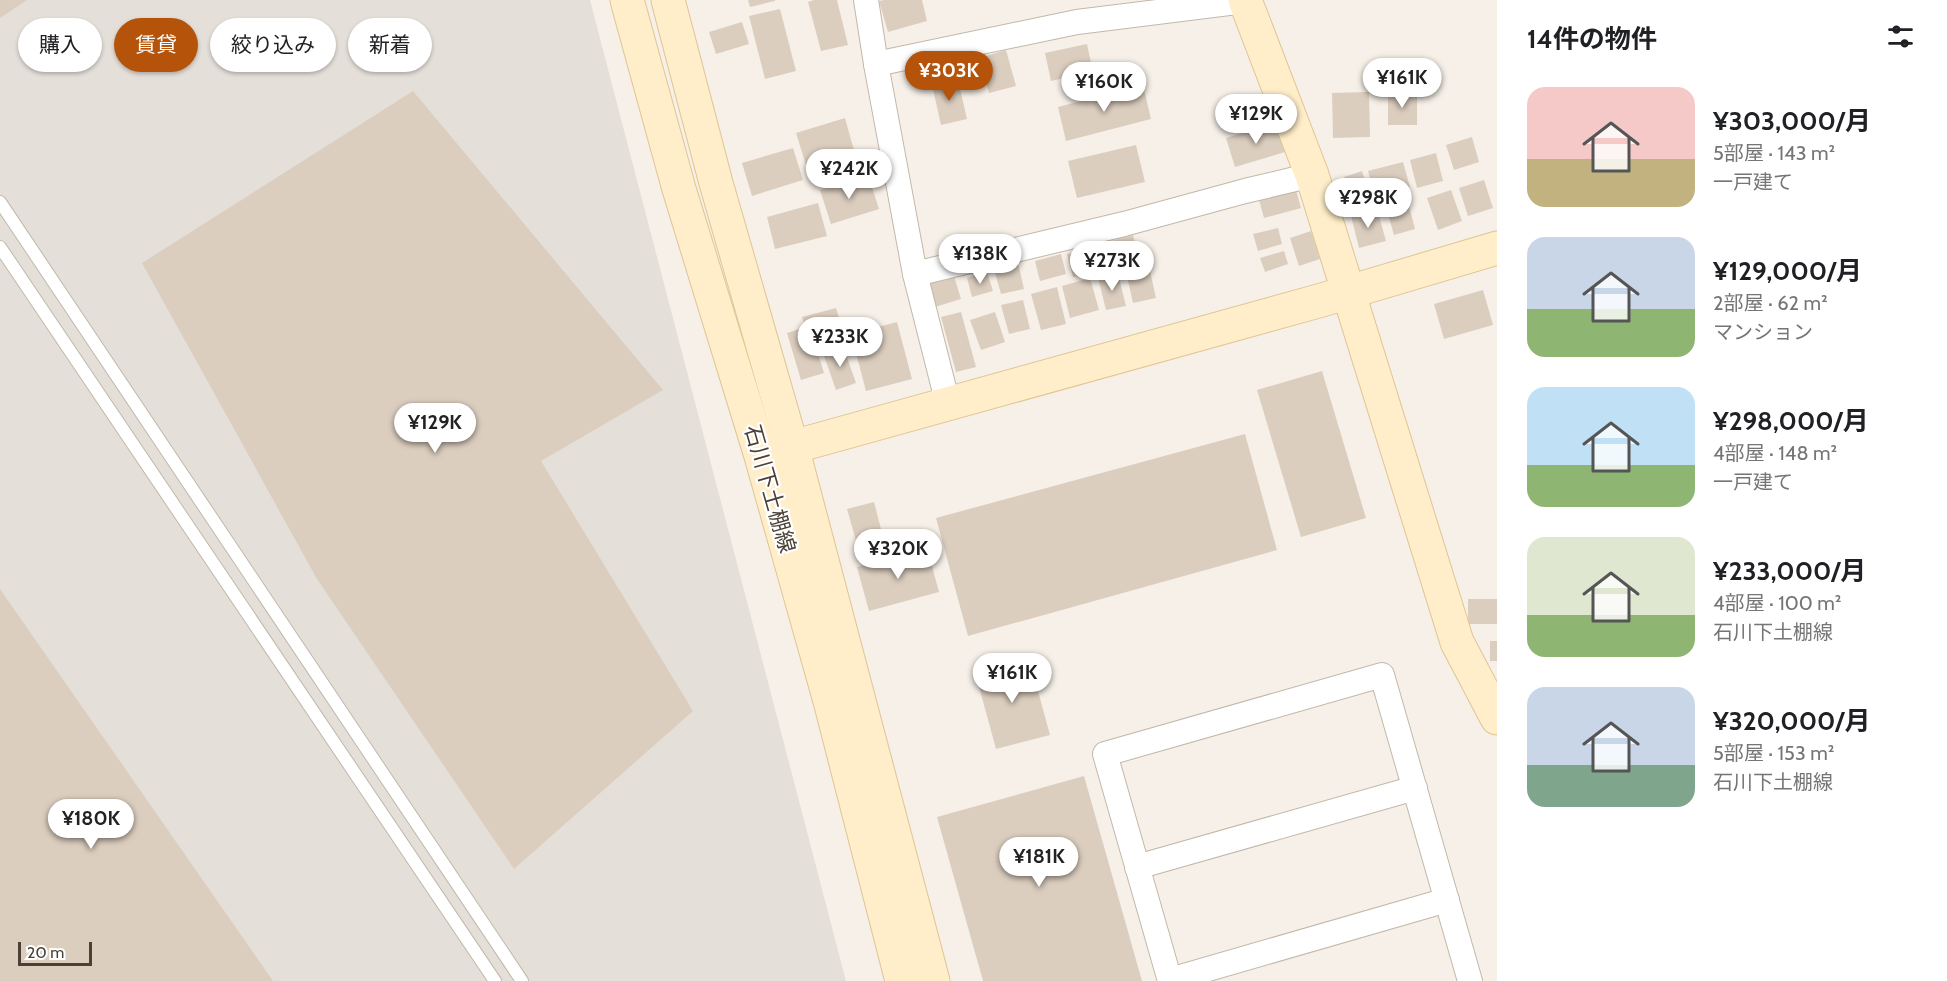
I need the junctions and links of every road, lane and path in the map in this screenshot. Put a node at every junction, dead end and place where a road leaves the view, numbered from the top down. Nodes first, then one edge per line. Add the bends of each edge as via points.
1 (627, 0) edge
2 (668, 0) edge
3 (866, 0) edge
4 (1245, 0) edge
5 (876, 64) junction
6 (1312, 175) junction
7 (0, 202) edge
8 (0, 247) edge
9 (1497, 248) edge
10 (915, 274) junction
11 (1350, 292) junction
12 (948, 404) junction
13 (792, 447) junction
14 (761, 456) junction
15 (1497, 718) edge
16 (1415, 788) junction
17 (1137, 867) junction
18 (1447, 900) junction
19 (495, 981) edge
20 (522, 981) edge
21 (902, 981) edge
22 (933, 981) edge
23 (1170, 981) edge
24 (1470, 981) edge

1 - 14 street, 石川下土棚線 via 679,189
2 - 13 street, 石川下土棚線
3 - 5 street
4 - 5 street via 1077,22
4 - 6 street
5 - 10 street
6 - 10 street
6 - 11 street
7 - 20 lane
8 - 19 lane
9 - 11 street
10 - 12 street
11 - 12 street
11 - 15 street via 1457,642
12 - 13 street
13 - 14 street
13 - 22 street, 石川下土棚線
14 - 21 street, 石川下土棚線 via 830,701
16 - 17 street
16 - 17 street via 1383,675 1105,754
16 - 18 street
17 - 23 street
18 - 23 street
18 - 24 street

